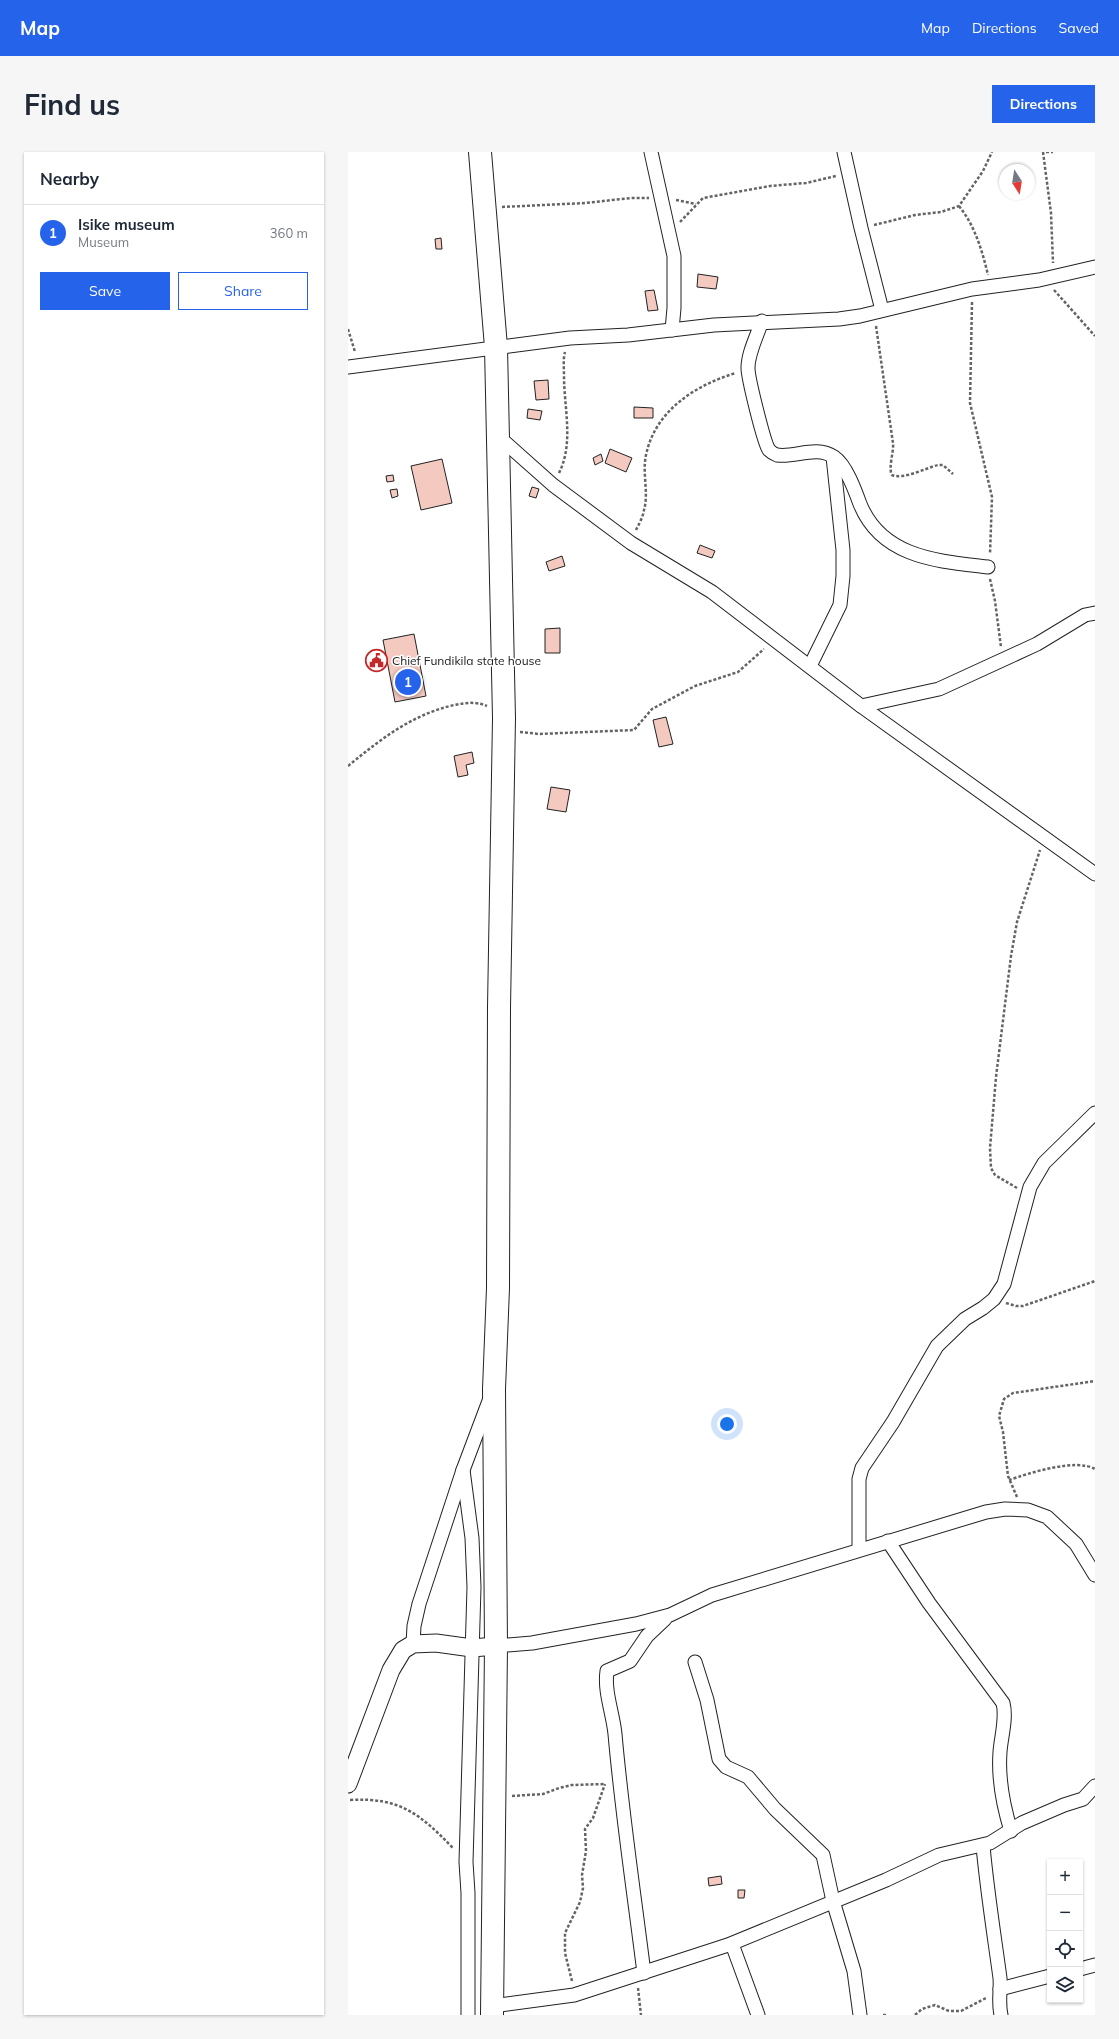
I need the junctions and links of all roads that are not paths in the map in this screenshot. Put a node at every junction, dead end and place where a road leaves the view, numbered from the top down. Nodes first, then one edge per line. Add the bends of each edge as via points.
1 (480, 152) edge
2 (651, 152) edge
3 (844, 152) edge
4 (1095, 268) edge
5 (878, 311) junction
6 (762, 322) junction
7 (672, 330) junction
8 (496, 347) junction
9 (353, 365) edge
10 (499, 437) junction
11 (834, 457) junction
12 (988, 567) road end
13 (1095, 613) edge
14 (810, 666) junction
15 (861, 706) junction
16 (1095, 874) edge
17 (1095, 1112) edge
18 (494, 1388) junction
19 (463, 1470) junction
20 (888, 1542) junction
21 (859, 1550) junction
22 (1095, 1575) edge
23 (670, 1615) junction
24 (413, 1644) junction
25 (496, 1646) junction
26 (472, 1648) junction
27 (695, 1662) dead end
28 (348, 1784) edge
29 (1095, 1786) edge
30 (1011, 1831) junction
31 (983, 1846) junction
32 (832, 1901) junction
33 (732, 1944) junction
34 (1095, 1965) edge
35 (1083, 1968) edge
36 (640, 1974) junction
37 (1047, 1977) edge
38 (1000, 1989) junction
39 (492, 2011) edge
40 (468, 2015) edge
41 (758, 2015) edge
42 (860, 2015) edge
43 (1001, 2015) edge

1 - 8 highway
2 - 7 street via 660,199 671,236 675,283
3 - 5 street
4 - 5 street via 1039,280 972,289
5 - 6 street via 839,318
6 - 7 street
6 - 11 street via 750,355 748,370 763,436 771,452 776,455 819,452
7 - 8 street
8 - 9 street
8 - 10 highway
10 - 14 street via 553,485 631,543 712,592
10 - 18 highway via 504,726 498,1288
11 - 12 street via 850,479 862,509 874,529 885,539 921,556
11 - 14 street via 843,550 840,605
13 - 15 street via 1085,615 1055,635 939,689
14 - 15 street
15 - 16 street
17 - 21 street via 1044,1163 1030,1187 1004,1284 994,1299 965,1319 937,1346 894,1422 862,1468 859,1479
18 - 19 street
18 - 25 highway
19 - 24 street via 419,1604
19 - 26 street via 472,1538
20 - 21 street
20 - 22 street via 986,1512 1005,1509 1028,1510 1047,1517 1068,1535
20 - 30 street via 929,1603 1003,1703 999,1767 1004,1806
21 - 23 street via 712,1596
23 - 25 street via 570,1636
23 - 36 street via 652,1629 630,1661 607,1671 605,1682 614,1728
24 - 26 street via 436,1643
24 - 28 street via 403,1650 391,1670
25 - 26 street
25 - 39 highway
26 - 40 street via 466,1862
27 - 32 street via 708,1700 719,1759 726,1767 748,1777 775,1809 823,1855
29 - 30 street via 1083,1799 1064,1804 1022,1823
30 - 31 street
31 - 32 street via 939,1855
31 - 38 street
32 - 33 street
32 - 42 street via 854,1971
33 - 36 street
33 - 41 street
34 - 35 street
36 - 39 street via 569,1995
37 - 38 street
38 - 43 street

